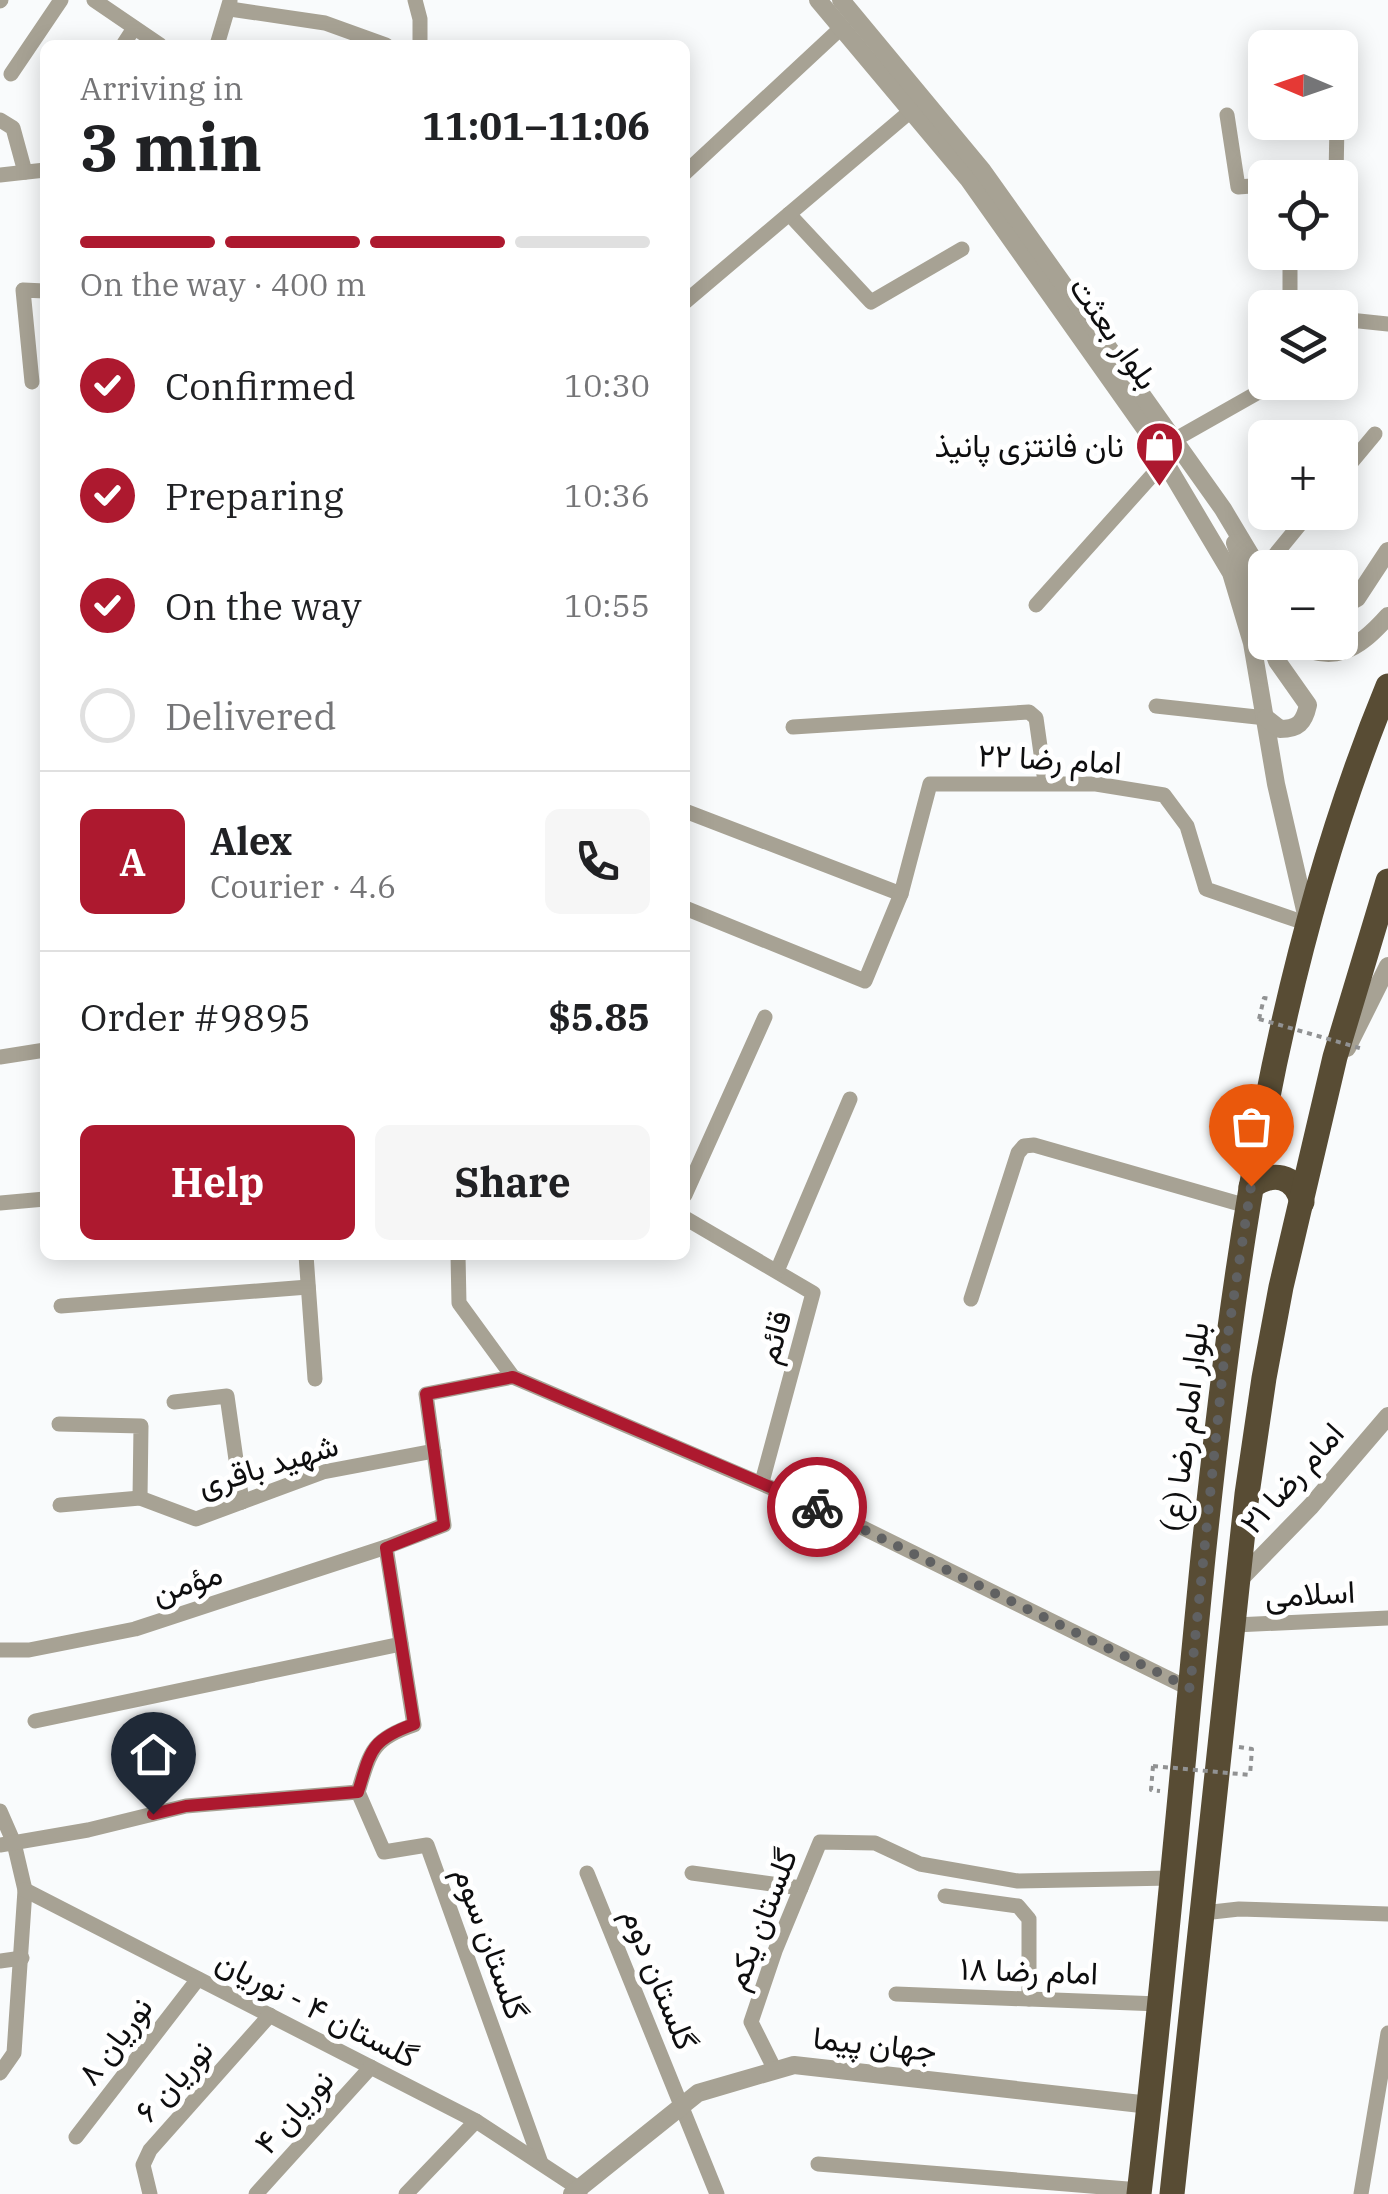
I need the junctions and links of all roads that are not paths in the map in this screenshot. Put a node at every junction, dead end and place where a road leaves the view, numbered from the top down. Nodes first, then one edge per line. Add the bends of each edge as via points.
1 (61, 0) edge
2 (94, 0) edge
3 (414, 0) edge
4 (818, 0) edge
5 (849, 2) edge
6 (230, 4) edge
7 (134, 28) junction
8 (842, 28) junction
9 (126, 40) edge
10 (152, 40) edge
11 (219, 40) edge
12 (372, 40) edge
13 (420, 40) edge
14 (11, 74) dead end
15 (918, 105) junction
16 (1228, 116) dead end
17 (0, 120) edge
18 (690, 168) edge
19 (40, 170) edge
20 (25, 172) junction
21 (0, 174) edge
22 (1248, 186) edge
23 (789, 214) junction
24 (962, 249) dead end
25 (40, 291) edge
26 (690, 298) edge
27 (1358, 321) edge
28 (1388, 324) edge
29 (32, 382) dead end
30 (1248, 398) edge
31 (1375, 434) dead end
32 (1174, 440) junction
33 (1358, 454) edge
34 (1165, 461) junction
35 (1223, 509) junction
36 (1248, 551) edge
37 (1388, 551) edge
38 (1248, 580) edge
39 (1358, 596) edge
40 (1036, 605) dead end
41 (1388, 616) edge
42 (1358, 644) edge
43 (1276, 660) edge
44 (1388, 686) edge
45 (1156, 706) dead end
46 (1266, 718) junction
47 (792, 727) dead end
48 (1044, 782) junction
49 (690, 813) edge
50 (1388, 881) edge
51 (901, 894) junction
52 (690, 910) edge
53 (1308, 924) junction
54 (1388, 966) edge
55 (765, 1017) dead end
56 (40, 1051) edge
57 (0, 1057) edge
58 (1331, 1079) junction
59 (850, 1098) dead end
60 (690, 1184) edge
61 (1249, 1196) junction
62 (40, 1199) edge
63 (1302, 1202) junction
64 (0, 1203) edge
65 (690, 1221) edge
66 (306, 1260) edge
67 (458, 1260) edge
68 (776, 1271) junction
69 (308, 1287) junction
70 (970, 1299) dead end
71 (61, 1306) dead end
72 (513, 1377) junction
73 (315, 1379) dead end
74 (174, 1402) dead end
75 (1388, 1416) edge
76 (59, 1424) dead end
77 (434, 1451) junction
78 (762, 1482) junction
79 (140, 1498) junction
80 (242, 1502) junction
81 (60, 1505) dead end
82 (386, 1548) junction
83 (1240, 1579) junction
84 (1388, 1618) edge
85 (1235, 1626) junction
86 (401, 1644) junction
87 (0, 1650) edge
88 (1190, 1688) junction
89 (35, 1721) dead end
90 (358, 1792) junction
91 (0, 1810) edge
92 (7, 1844) edge
93 (587, 1873) dead end
94 (692, 1873) dead end
95 (1172, 1878) junction
96 (801, 1888) junction
97 (24, 1890) junction
98 (944, 1896) dead end
99 (1203, 1913) junction
100 (1388, 1914) edge
101 (22, 1958) junction
102 (0, 1961) edge
103 (198, 1978) junction
104 (896, 1994) dead end
105 (1029, 1999) junction
106 (1160, 2004) junction
107 (270, 2015) junction
108 (1388, 2033) edge
109 (372, 2068) junction
110 (775, 2070) junction
111 (1, 2073) edge
112 (1150, 2105) junction
113 (683, 2106) junction
114 (476, 2121) junction
115 (76, 2137) dead end
116 (541, 2162) junction
117 (818, 2164) dead end
118 (577, 2192) edge
119 (1139, 2192) edge
120 (150, 2194) edge
121 (256, 2194) edge
122 (406, 2194) edge
123 (717, 2194) edge
124 (1172, 2194) edge
125 (1361, 2194) edge

1 - 14 street
2 - 7 street
3 - 13 street
4 - 8 street, بلوار بعثت
5 - 15 street, بلوار بعثت
6 - 11 street
6 - 12 street
7 - 9 street
7 - 10 street
8 - 15 street, بلوار بعثت
8 - 18 street
15 - 23 street
15 - 32 street, بلوار بعثت via 982,170
15 - 34 street, بلوار بعثت
16 - 22 street via 1238,187
17 - 20 street via 12,128
19 - 20 street
20 - 21 street
23 - 24 street via 871,302
23 - 26 street
25 - 29 street via 22,290
27 - 28 street
30 - 32 street
31 - 33 street
32 - 35 street, بلوار بعثت
34 - 40 street
34 - 46 street, بلوار بعثت via 1230,572
35 - 36 street, بلوار بعثت
35 - 38 street
37 - 39 street
41 - 42 street
43 - 46 street via 1308,705 1294,729 1280,729
44 - 53 highway, بلوار امام رضا (ع)
45 - 46 street
46 - 53 street, بلوار بعثت
47 - 48 street via 1028,712 1036,718
48 - 51 street, امام رضا ۲۲ via 930,784
48 - 53 street, امام رضا ۲۲ via 1164,796 1186,826 1206,889
49 - 51 street
50 - 58 highway
51 - 52 street, امام رضا ۲۲ via 865,982
53 - 61 highway, بلوار امام رضا (ع)
54 - 58 street
55 - 60 street
56 - 57 street
58 - 63 highway
59 - 68 street
61 - 63 highway via 1262,1179 1282,1177 1292,1180
61 - 70 street via 1024,1146
61 - 88 highway, بلوار امام رضا (ع) via 1224,1360
62 - 64 street
63 - 83 highway via 1264,1378
65 - 68 street, قائم
66 - 69 street
67 - 72 street via 459,1303
68 - 78 street, قائم via 808,1289 813,1300
69 - 71 street
69 - 73 street
72 - 77 street via 426,1394
72 - 78 street
74 - 80 street via 228,1396
75 - 83 street, امام رضا ۲۱
76 - 79 street via 141,1426
77 - 80 street, شهید باقری via 323,1472
77 - 82 street, مؤمن via 444,1525
78 - 88 street
79 - 80 street, شهید باقری via 196,1519
79 - 81 street, شهید باقری
82 - 86 street
82 - 87 street, مؤمن via 136,1629
83 - 85 highway
84 - 85 street, اسلامی
85 - 99 highway
86 - 89 street
86 - 90 street via 414,1724 371,1748
88 - 95 highway, بلوار امام رضا (ع)
90 - 92 street via 186,1806
90 - 116 street, گلستان سوم via 384,1852 427,1845
91 - 92 street
92 - 97 street
93 - 113 street, گلستان دوم
94 - 96 street
95 - 96 street, گلستان یکم via 1018,1881 920,1864 875,1843 820,1842
95 - 106 highway, بلوار امام رضا (ع)
96 - 110 street, گلستان یکم via 751,2022
97 - 101 street
97 - 103 street, گلستان ۴ - نوریان
98 - 105 street via 1018,1906 1029,1920
99 - 100 street
99 - 124 highway
101 - 102 street
101 - 111 street via 14,2052
103 - 107 street, گلستان ۴ - نوریان
103 - 115 street, نوریان ۸
104 - 105 street, امام رضا ۱۸
105 - 106 street, امام رضا ۱۸
106 - 112 highway, بلوار امام رضا (ع)
107 - 109 street, گلستان ۴ - نوریان
107 - 120 street, نوریان ۶ via 150,2150 143,2166
108 - 125 street
109 - 114 street, گلستان ۴ - نوریان
109 - 121 street, نوریان ۴
110 - 112 street, جهان پیما via 794,2065
110 - 113 street, جهان پیما via 698,2093
112 - 119 highway, بلوار امام رضا (ع)
113 - 118 street, جهان پیما
113 - 123 street, گلستان دوم
114 - 116 street, گلستان ۴ - نوریان
114 - 122 street
116 - 118 street, گلستان ۴ - نوریان
117 - 119 street

